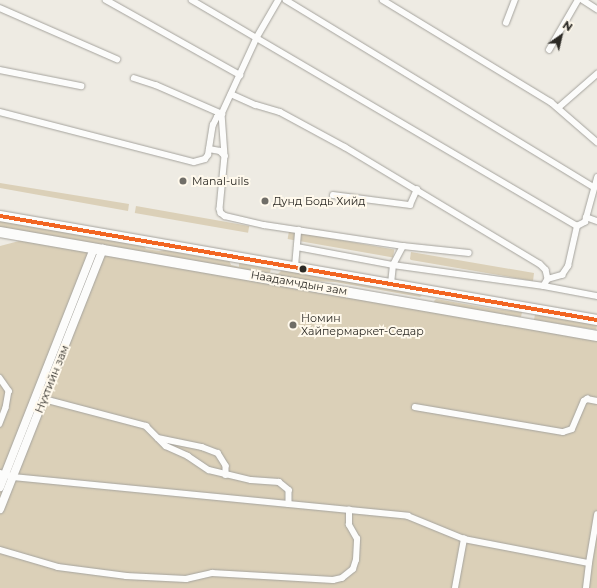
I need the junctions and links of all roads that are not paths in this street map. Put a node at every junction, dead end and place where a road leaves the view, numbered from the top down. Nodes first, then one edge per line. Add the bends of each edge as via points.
1 (106, 0) edge
2 (192, 0) edge
3 (279, 0) edge
4 (286, 0) edge
5 (383, 0) edge
6 (515, 0) edge
7 (578, 0) edge
8 (583, 0) edge
9 (0, 8) edge
10 (597, 9) edge
11 (506, 23) dead end
12 (257, 38) junction
13 (549, 50) dead end
14 (117, 59) dead end
15 (0, 70) edge
16 (597, 74) edge
17 (240, 75) junction
18 (134, 78) dead end
19 (81, 86) dead end
20 (231, 94) junction
21 (558, 108) junction
22 (0, 112) edge
23 (222, 114) junction
24 (597, 142) edge
25 (209, 149) junction
26 (225, 156) junction
27 (597, 178) edge
28 (594, 187) junction
29 (417, 189) junction
30 (333, 195) dead end
31 (0, 216) edge
32 (586, 217) junction
33 (597, 222) edge
34 (577, 226) junction
35 (298, 230) junction
36 (0, 232) edge
37 (154, 243) junction
38 (402, 246) junction
39 (297, 247) junction
40 (99, 248) junction
41 (469, 253) dead end
42 (232, 256) junction
43 (152, 257) junction
44 (279, 264) junction
45 (393, 265) junction
46 (295, 267) junction
47 (231, 272) junction
48 (548, 279) junction
49 (277, 280) junction
50 (390, 284) junction
51 (544, 286) junction
52 (431, 292) junction
53 (597, 296) edge
54 (429, 306) junction
55 (597, 320) edge
56 (597, 336) edge
57 (0, 378) edge
58 (44, 398) junction
59 (597, 401) edge
60 (415, 406) dead end
61 (0, 424) edge
62 (157, 438) junction
63 (6, 475) edge
64 (226, 475) junction
65 (0, 487) edge
66 (289, 504) junction
67 (0, 508) edge
68 (349, 510) junction
69 (597, 515) edge
70 (464, 540) junction
71 (0, 550) edge
72 (589, 563) junction
73 (456, 588) edge
74 (586, 588) edge

1 - 17 street
2 - 12 street
3 - 12 street
4 - 28 street
5 - 21 street
6 - 11 street
7 - 13 street
8 - 10 street
9 - 14 street
12 - 17 street
12 - 34 street
15 - 19 street
16 - 21 street
17 - 20 street
18 - 23 street
20 - 23 street
20 - 29 street via 280,112
21 - 24 street
22 - 25 street via 194,162 205,159
23 - 25 street via 213,125
23 - 26 street
25 - 26 street via 220,151
26 - 35 street via 221,213 248,222
27 - 28 street
28 - 32 street
29 - 30 street via 410,205
29 - 48 street via 540,264 546,270
31 - 37 highway, Наадамчдын зам
32 - 33 street
32 - 34 street via 581,225
34 - 48 street via 568,266 562,275
35 - 38 street
35 - 39 street
36 - 40 highway, Наадамчдын зам
37 - 42 highway, Наадамчдын зам
37 - 43 highway
38 - 41 street
38 - 45 street
39 - 45 street
39 - 46 street
40 - 43 highway, Наадамчдын зам
40 - 58 main road, Нүхтийн зам
40 - 63 main road, Нүхтийн зам
42 - 44 highway, Наадамчдын зам
42 - 47 highway via 235,265
43 - 47 highway, Наадамчдын зам
44 - 46 highway, Наадамчдын зам
44 - 49 highway via 274,270
45 - 50 street
45 - 51 street
46 - 50 highway, Наадамчдын зам
47 - 49 highway, Наадамчдын зам
48 - 51 street
49 - 54 highway, Наадамчдын зам
50 - 52 highway, Наадамчдын зам
51 - 53 street
52 - 54 highway
52 - 55 highway, Наадамчдын зам
54 - 56 highway, Наадамчдын зам
57 - 61 street via 9,392
58 - 62 street via 136,422 146,426
58 - 63 main road, Нүхтийн зам
59 - 60 street via 584,401 572,429 563,432
62 - 64 street via 166,446 209,470
62 - 64 street via 202,447 218,453 226,466
63 - 65 main road, Нүхтийн зам
63 - 66 street
63 - 67 main road, Нүхтийн зам
64 - 66 street via 279,482 290,494
66 - 68 street
68 - 70 street via 408,516
68 - 71 street via 349,525 357,539 356,560 353,569 342,578 333,580 212,573 186,579 120,575 58,567
69 - 72 street
70 - 72 street
70 - 73 street
72 - 74 street

